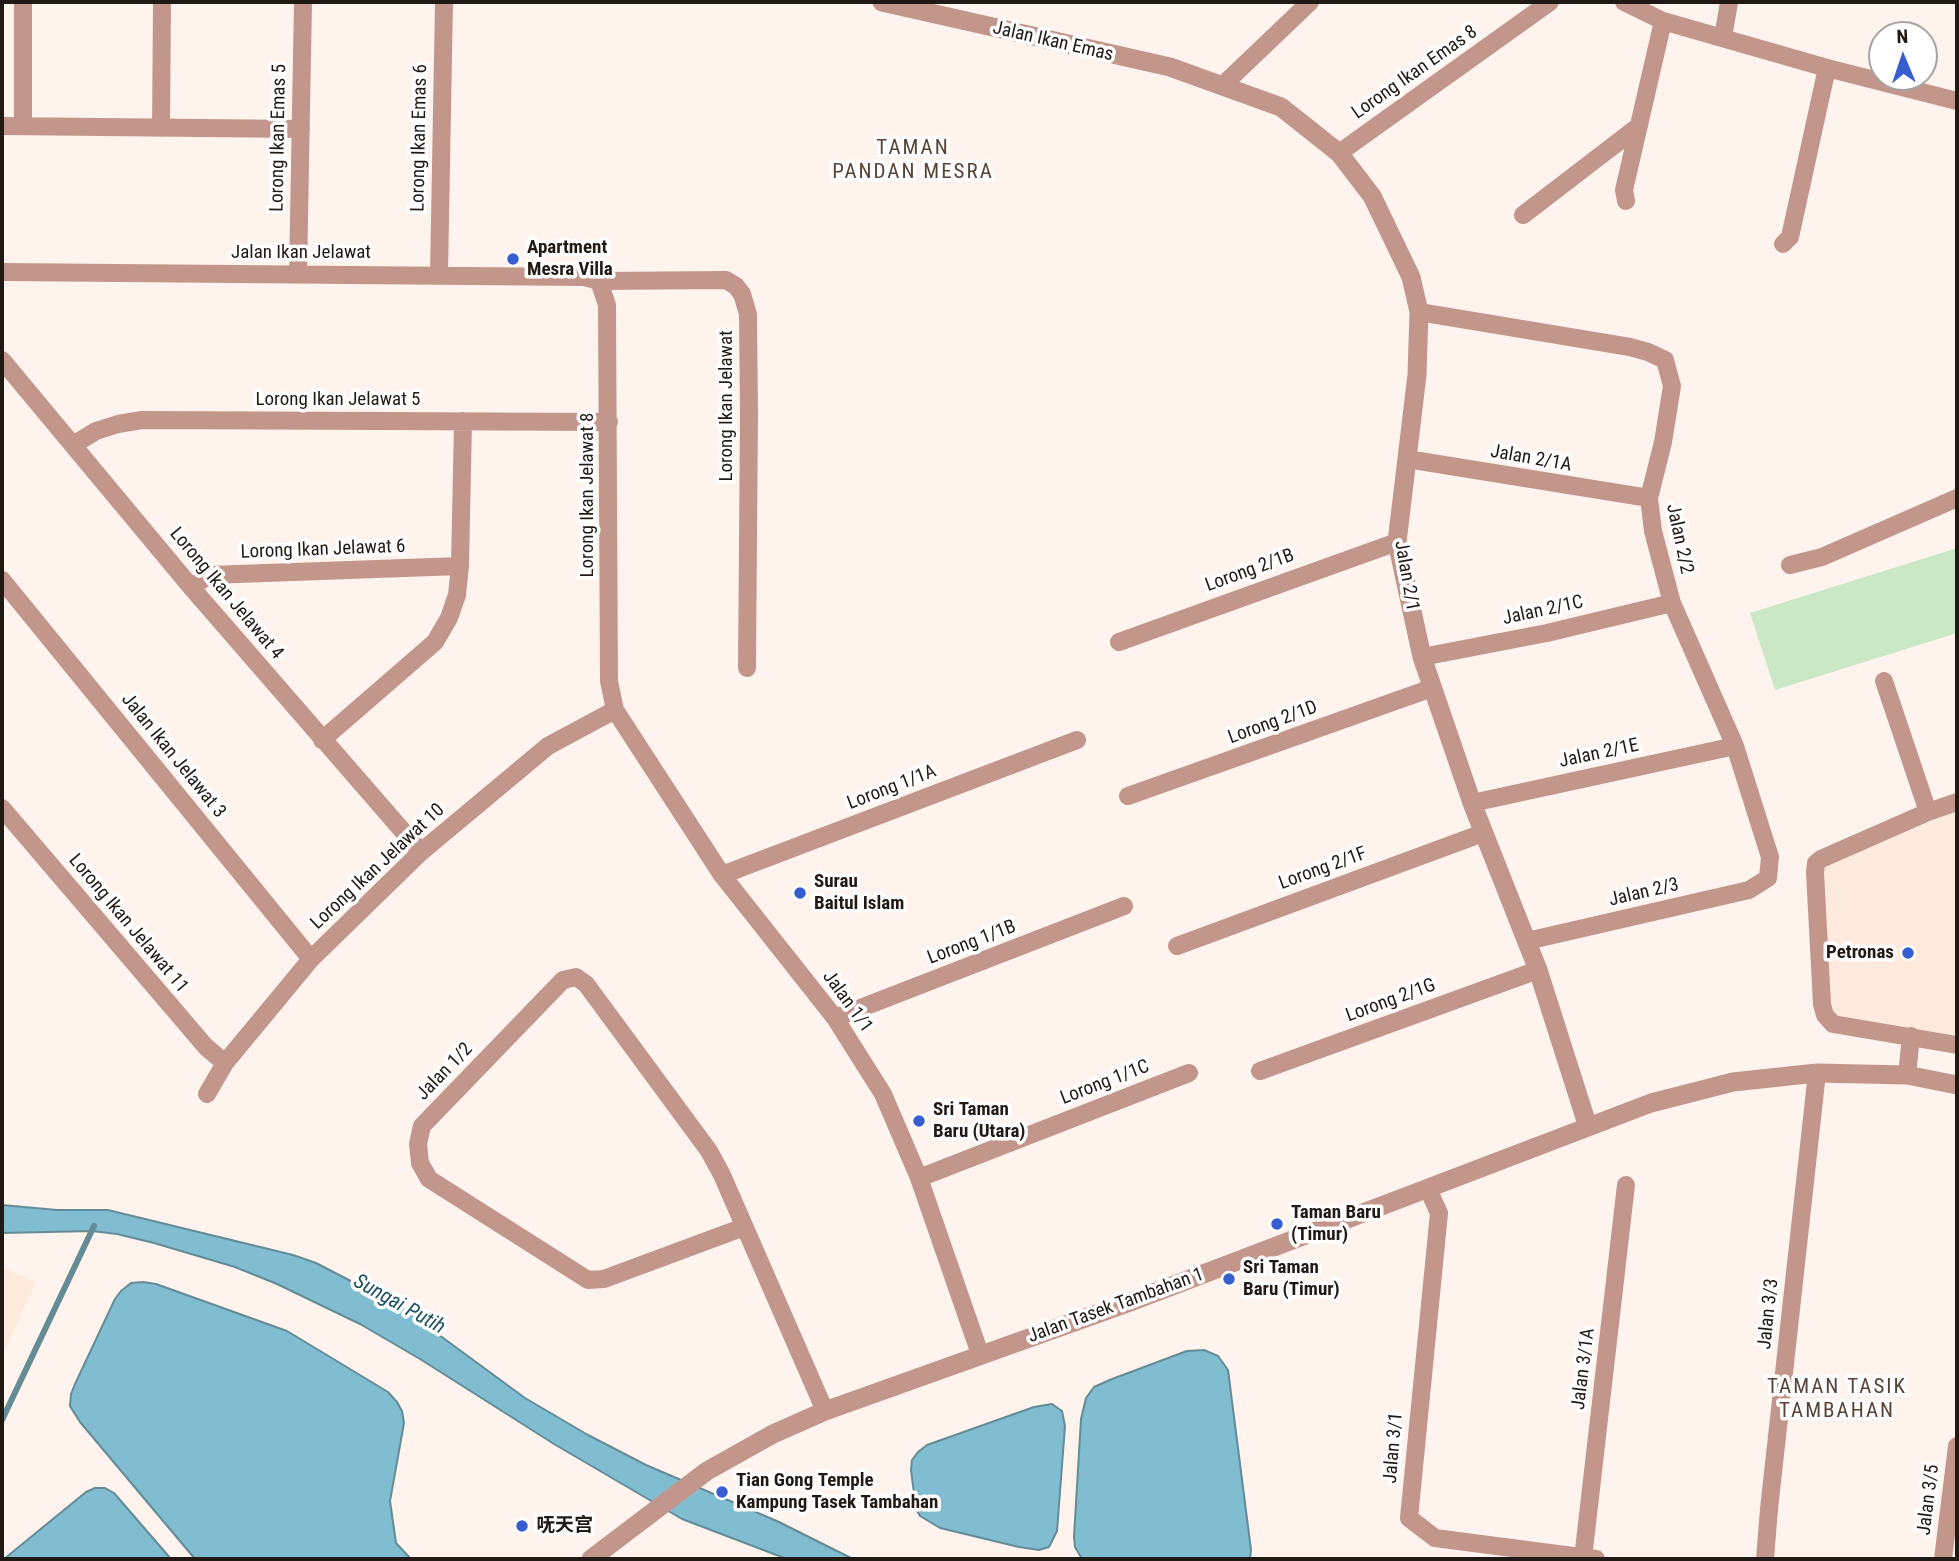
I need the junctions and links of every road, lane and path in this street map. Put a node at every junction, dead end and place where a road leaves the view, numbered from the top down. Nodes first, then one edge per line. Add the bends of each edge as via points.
1 (23, 2) edge
2 (162, 2) edge
3 (303, 2) edge
4 (444, 2) edge
5 (882, 2) edge
6 (1310, 2) edge
7 (1550, 2) edge
8 (1624, 2) edge
9 (1729, 2) edge
10 (1663, 21) junction
11 (1723, 38) junction
12 (1827, 68) junction
13 (1222, 86) junction
14 (1957, 101) edge
15 (2, 126) edge
16 (23, 126) junction
17 (1639, 126) junction
18 (161, 128) junction
19 (300, 129) junction
20 (1339, 153) junction
21 (1626, 201) dead end
22 (1523, 215) dead end
23 (1783, 244) dead end
24 (2, 272) edge
25 (298, 274) junction
26 (439, 275) junction
27 (599, 281) junction
28 (1419, 312) junction
29 (2, 360) edge
30 (463, 421) junction
31 (608, 422) junction
32 (73, 445) junction
33 (1407, 459) junction
34 (1649, 498) junction
35 (1957, 498) edge
36 (1396, 542) junction
37 (1790, 565) dead end
38 (460, 566) junction
39 (2, 580) edge
40 (191, 587) junction
41 (1672, 604) junction
42 (1119, 642) dead end
43 (1422, 657) junction
44 (747, 668) dead end
45 (1884, 681) dead end
46 (1432, 688) junction
47 (615, 710) junction
48 (323, 740) junction
49 (1077, 740) dead end
50 (1735, 746) junction
51 (1128, 796) dead end
52 (1957, 802) edge
53 (1472, 803) junction
54 (2, 808) edge
55 (1928, 812) junction
56 (1483, 833) junction
57 (421, 852) junction
58 (722, 875) junction
59 (1768, 878) joint
60 (1124, 906) dead end
61 (1527, 941) junction
62 (1177, 946) dead end
63 (311, 959) junction
64 (1538, 970) junction
65 (835, 1018) junction
66 (1911, 1036) junction
67 (1957, 1045) edge
68 (225, 1063) junction
69 (1260, 1071) dead end
70 (1189, 1073) dead end
71 (1817, 1073) junction
72 (1907, 1075) junction
73 (1957, 1085) edge
74 (207, 1094) dead end
75 (1588, 1127) junction
76 (919, 1178) junction
77 (1626, 1185) dead end
78 (1428, 1189) junction
79 (744, 1227) junction
80 (980, 1354) junction
81 (825, 1411) junction
82 (1957, 1446) edge
83 (591, 1559) edge
84 (1590, 1559) edge
85 (1765, 1559) edge
86 (1943, 1559) edge

1 - 16 street
2 - 18 street
3 - 19 street, Lorong Ikan Emas 5
4 - 26 street, Lorong Ikan Emas 6
5 - 13 street, Jalan Ikan Emas via 1170,67
6 - 13 street
7 - 20 street, Lorong Ikan Emas 8
8 - 10 street
9 - 11 street
10 - 11 street
10 - 17 street
11 - 12 street
12 - 14 street
12 - 23 street via 1790,237
13 - 20 street, Jalan 2/1 via 1281,107
15 - 16 street
16 - 18 street
17 - 21 street via 1624,190
17 - 22 street
18 - 19 street
19 - 25 street, Lorong Ikan Emas 5
20 - 28 street, Jalan 2/1 via 1372,196 1398,245
24 - 25 street, Jalan Ikan Jelawat
25 - 26 street, Jalan Ikan Jelawat
26 - 27 street, Jalan Ikan Jelawat
27 - 31 street, Lorong Ikan Jelawat 8 via 607,305
27 - 44 street, Lorong Ikan Jelawat via 726,280 736,286 746,303
28 - 33 street, Jalan 2/1
28 - 34 street, Jalan 2/2 via 1630,347 1665,360 1672,386
29 - 32 street, Lorong Ikan Jelawat 4
30 - 31 street, Lorong Ikan Jelawat 5
30 - 32 street, Lorong Ikan Jelawat 5 via 142,420 96,431
30 - 38 street
31 - 47 street, Lorong Ikan Jelawat 8 via 609,681
32 - 40 street, Lorong Ikan Jelawat 4
33 - 34 street, Jalan 2/1A
33 - 36 street, Jalan 2/1
34 - 41 street, Jalan 2/2
35 - 37 street via 1822,557
36 - 42 street, Lorong 2/1B
36 - 43 street, Jalan 2/1
38 - 40 street, Lorong Ikan Jelawat 6 via 210,575
38 - 48 street via 453,607 435,642
39 - 63 street, Jalan Ikan Jelawat 3
40 - 48 street, Lorong Ikan Jelawat 4
41 - 43 street, Jalan 2/1C
41 - 50 street, Jalan 2/2
43 - 46 street, Jalan 2/1
45 - 55 street
46 - 51 street, Lorong 2/1D
46 - 53 street, Jalan 2/1
47 - 57 street, Lorong Ikan Jelawat 10 via 548,746
47 - 58 street, Jalan 1/1
48 - 57 street, Lorong Ikan Jelawat 4
49 - 58 street, Lorong 1/1A
50 - 53 street, Jalan 2/1E
50 - 59 street, Jalan 2/2 via 1770,857
52 - 55 street
53 - 56 street, Jalan 2/1
54 - 68 street, Lorong Ikan Jelawat 11 via 206,1048
55 - 66 street via 1816,863 1825,1015 1833,1024
56 - 61 street, Jalan 2/1
56 - 62 street, Lorong 2/1F
57 - 63 street, Lorong Ikan Jelawat 10
58 - 65 street, Jalan 1/1
59 - 61 street, Jalan 2/3 via 1749,890
60 - 65 street, Lorong 1/1B
61 - 64 street, Jalan 2/1
63 - 68 street, Lorong Ikan Jelawat 10
64 - 69 street, Lorong 2/1G
64 - 75 street, Jalan 2/1
65 - 76 street, Jalan 1/1 via 883,1094
66 - 67 street
66 - 72 street
68 - 74 street, Lorong Ikan Jelawat 10
70 - 76 street, Lorong 1/1C
71 - 72 street, Jalan Tasek Tambahan 1
71 - 75 street, Jalan Tasek Tambahan 1 via 1733,1082 1651,1103
71 - 85 street, Jalan 3/3
72 - 73 street, Jalan Tasek Tambahan 1
75 - 78 street, Jalan Tasek Tambahan 1
76 - 80 street, Jalan 1/1
77 - 84 street, Jalan 3/1A
78 - 80 street, Jalan Tasek Tambahan 1
78 - 84 street, Jalan 3/1 via 1439,1213 1409,1518 1435,1538
79 - 79 street, Jalan 1/2 via 709,1151 576,976 563,980 422,1126 420,1163 429,1179 588,1280 604,1279
79 - 81 street, Jalan 1/2
80 - 81 street, Jalan Tasek Tambahan 1
81 - 83 street, Jalan Tasek Tambahan 1 via 707,1471
82 - 86 street, Jalan 3/5

